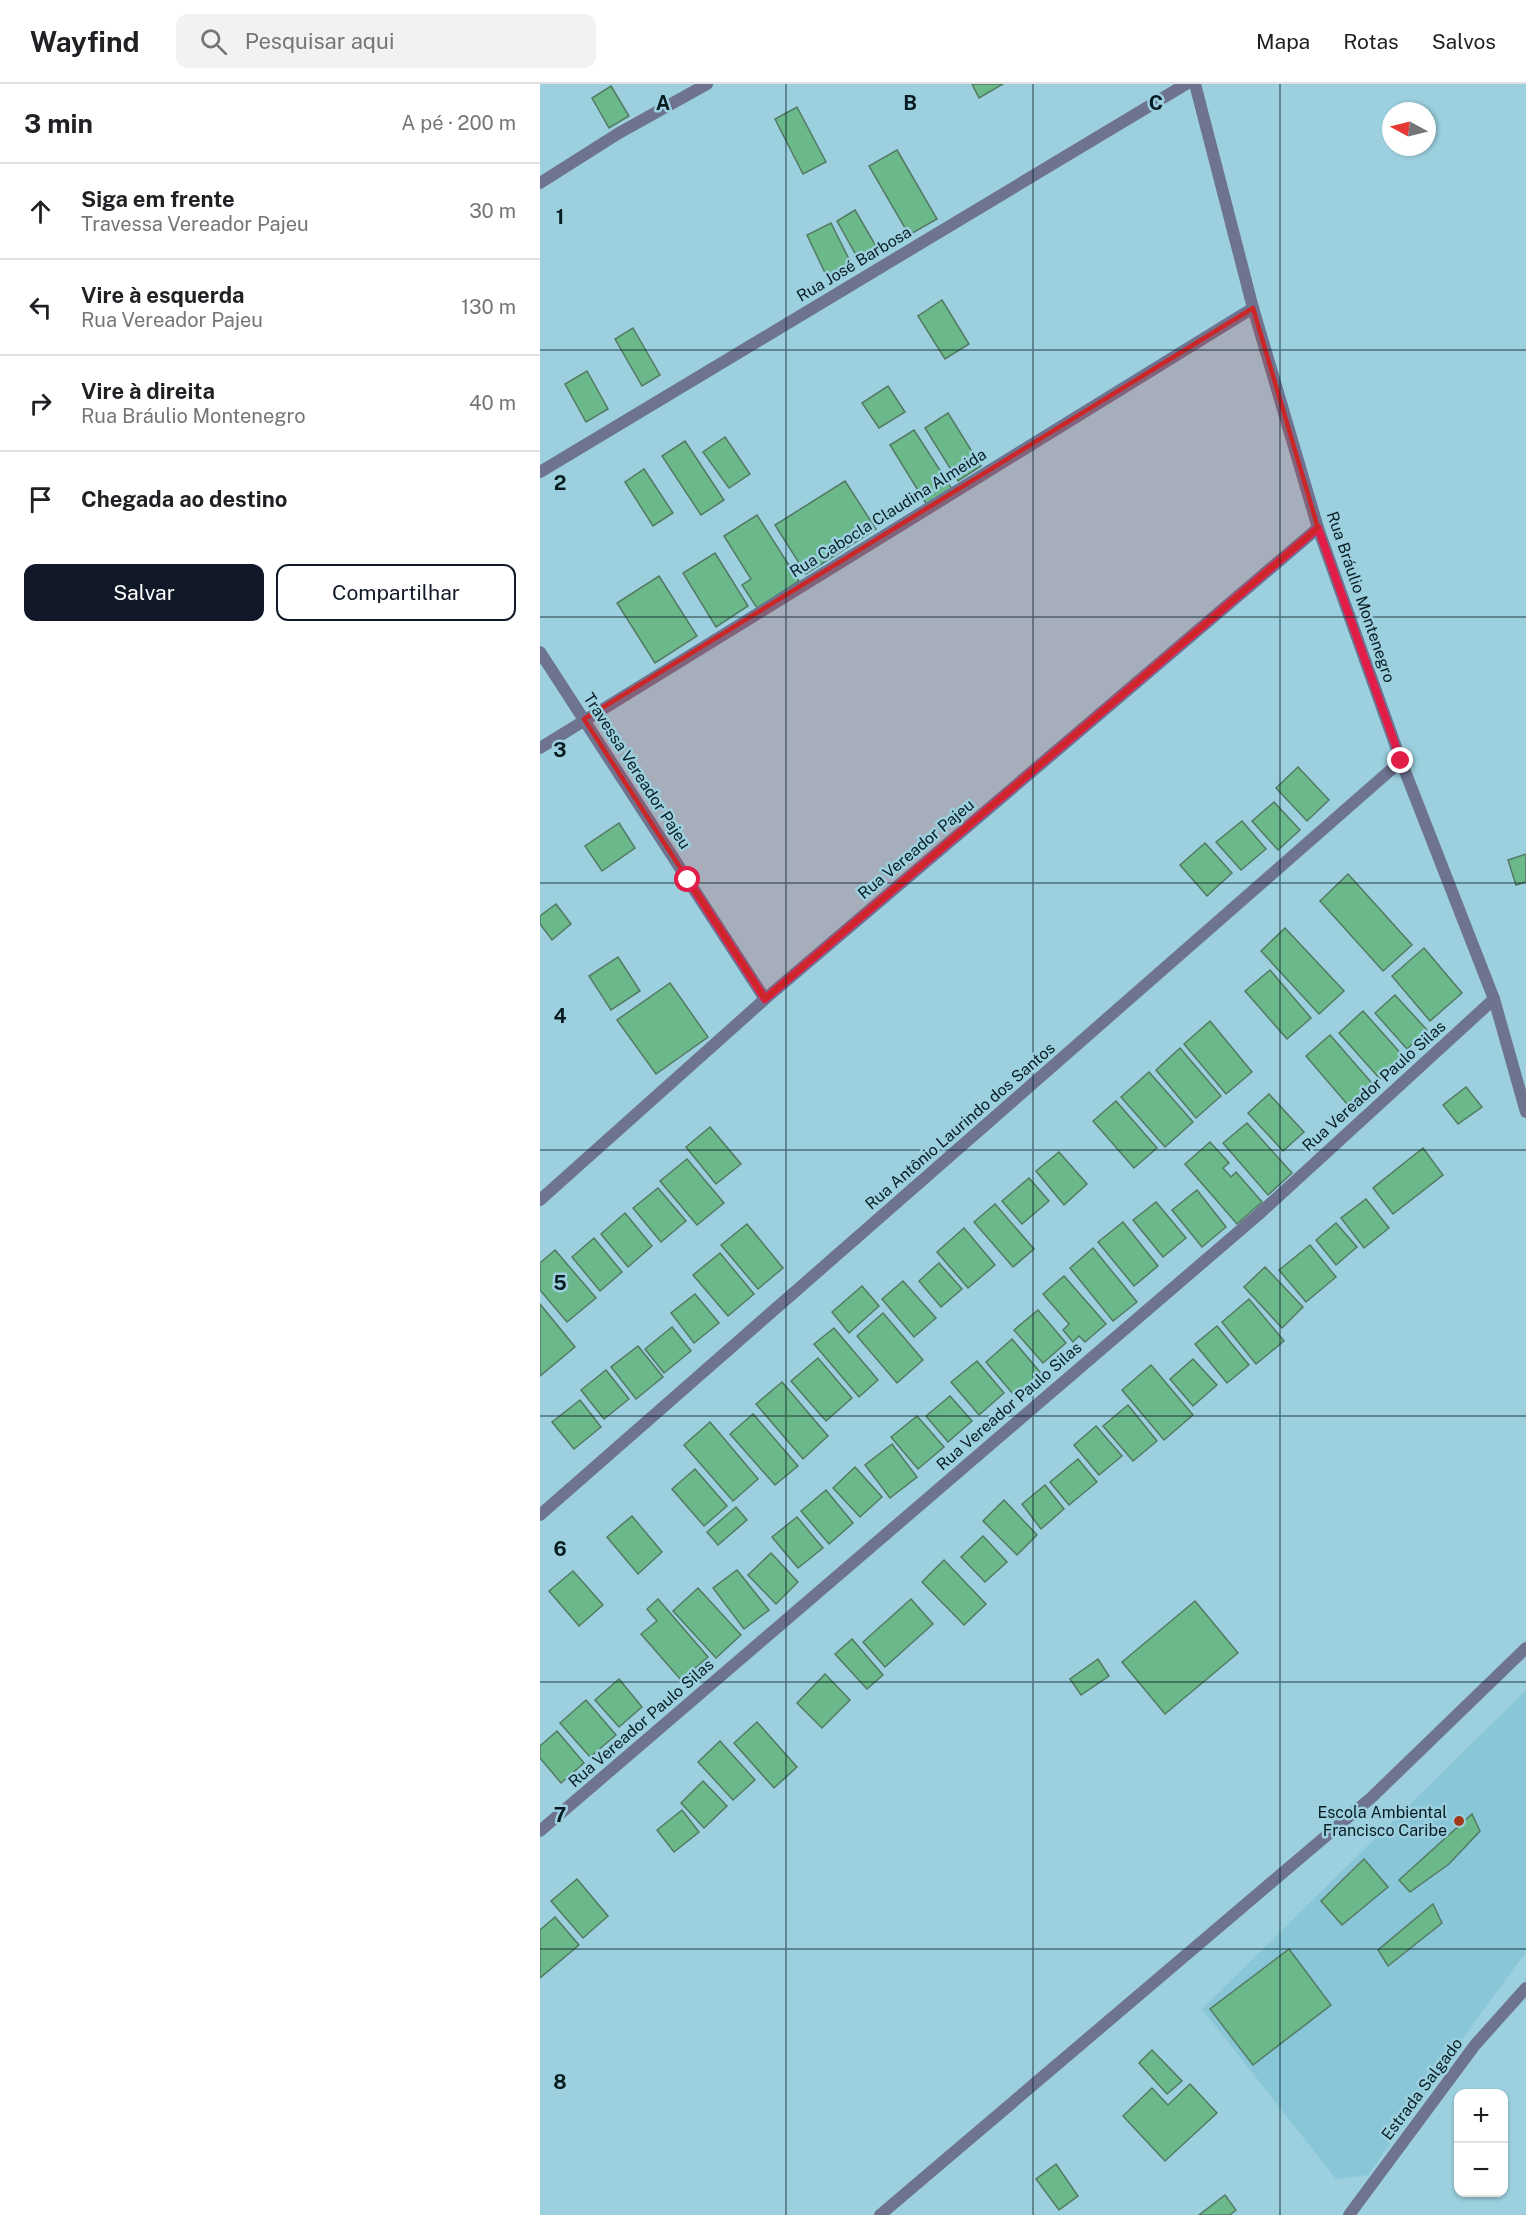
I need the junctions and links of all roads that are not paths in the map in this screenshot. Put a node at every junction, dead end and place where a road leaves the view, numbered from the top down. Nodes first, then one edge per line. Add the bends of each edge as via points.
1 (707, 84) edge
2 (1186, 84) edge
3 (1195, 84) edge
4 (540, 183) edge
5 (1253, 308) junction
6 (540, 472) edge
7 (1318, 528) junction
8 (540, 652) edge
9 (584, 720) junction
10 (540, 748) edge
11 (1401, 761) junction
12 (765, 999) junction
13 (1494, 999) junction
14 (1526, 1112) edge
15 (540, 1200) edge
16 (540, 1515) edge
17 (1526, 1648) edge
18 (540, 1831) edge
19 (1526, 1988) edge
20 (880, 2215) edge
21 (1349, 2215) edge

1 - 4 street
2 - 6 street, Rua José Barbosa
3 - 5 street, Rua Bráulio Montenegro
5 - 7 street, Rua Bráulio Montenegro
5 - 9 street, Rua Cabocla Claudina Almeida
7 - 11 street, Rua Bráulio Montenegro
7 - 12 street, Rua Vereador Pajeu
8 - 9 street, Travessa Vereador Pajeu
9 - 10 street, Rua Cabocla Claudina Almeida
9 - 12 street, Travessa Vereador Pajeu
11 - 13 street, Rua Bráulio Montenegro
11 - 16 street, Rua Antônio Laurindo dos Santos
12 - 15 street, Rua Vereador Pajeu
13 - 14 street, Rua Bráulio Montenegro
13 - 18 street, Rua Vereador Paulo Silas via 1258,1215
17 - 20 street via 1372,1797
19 - 21 street, Estrada Salgado via 1475,2045

